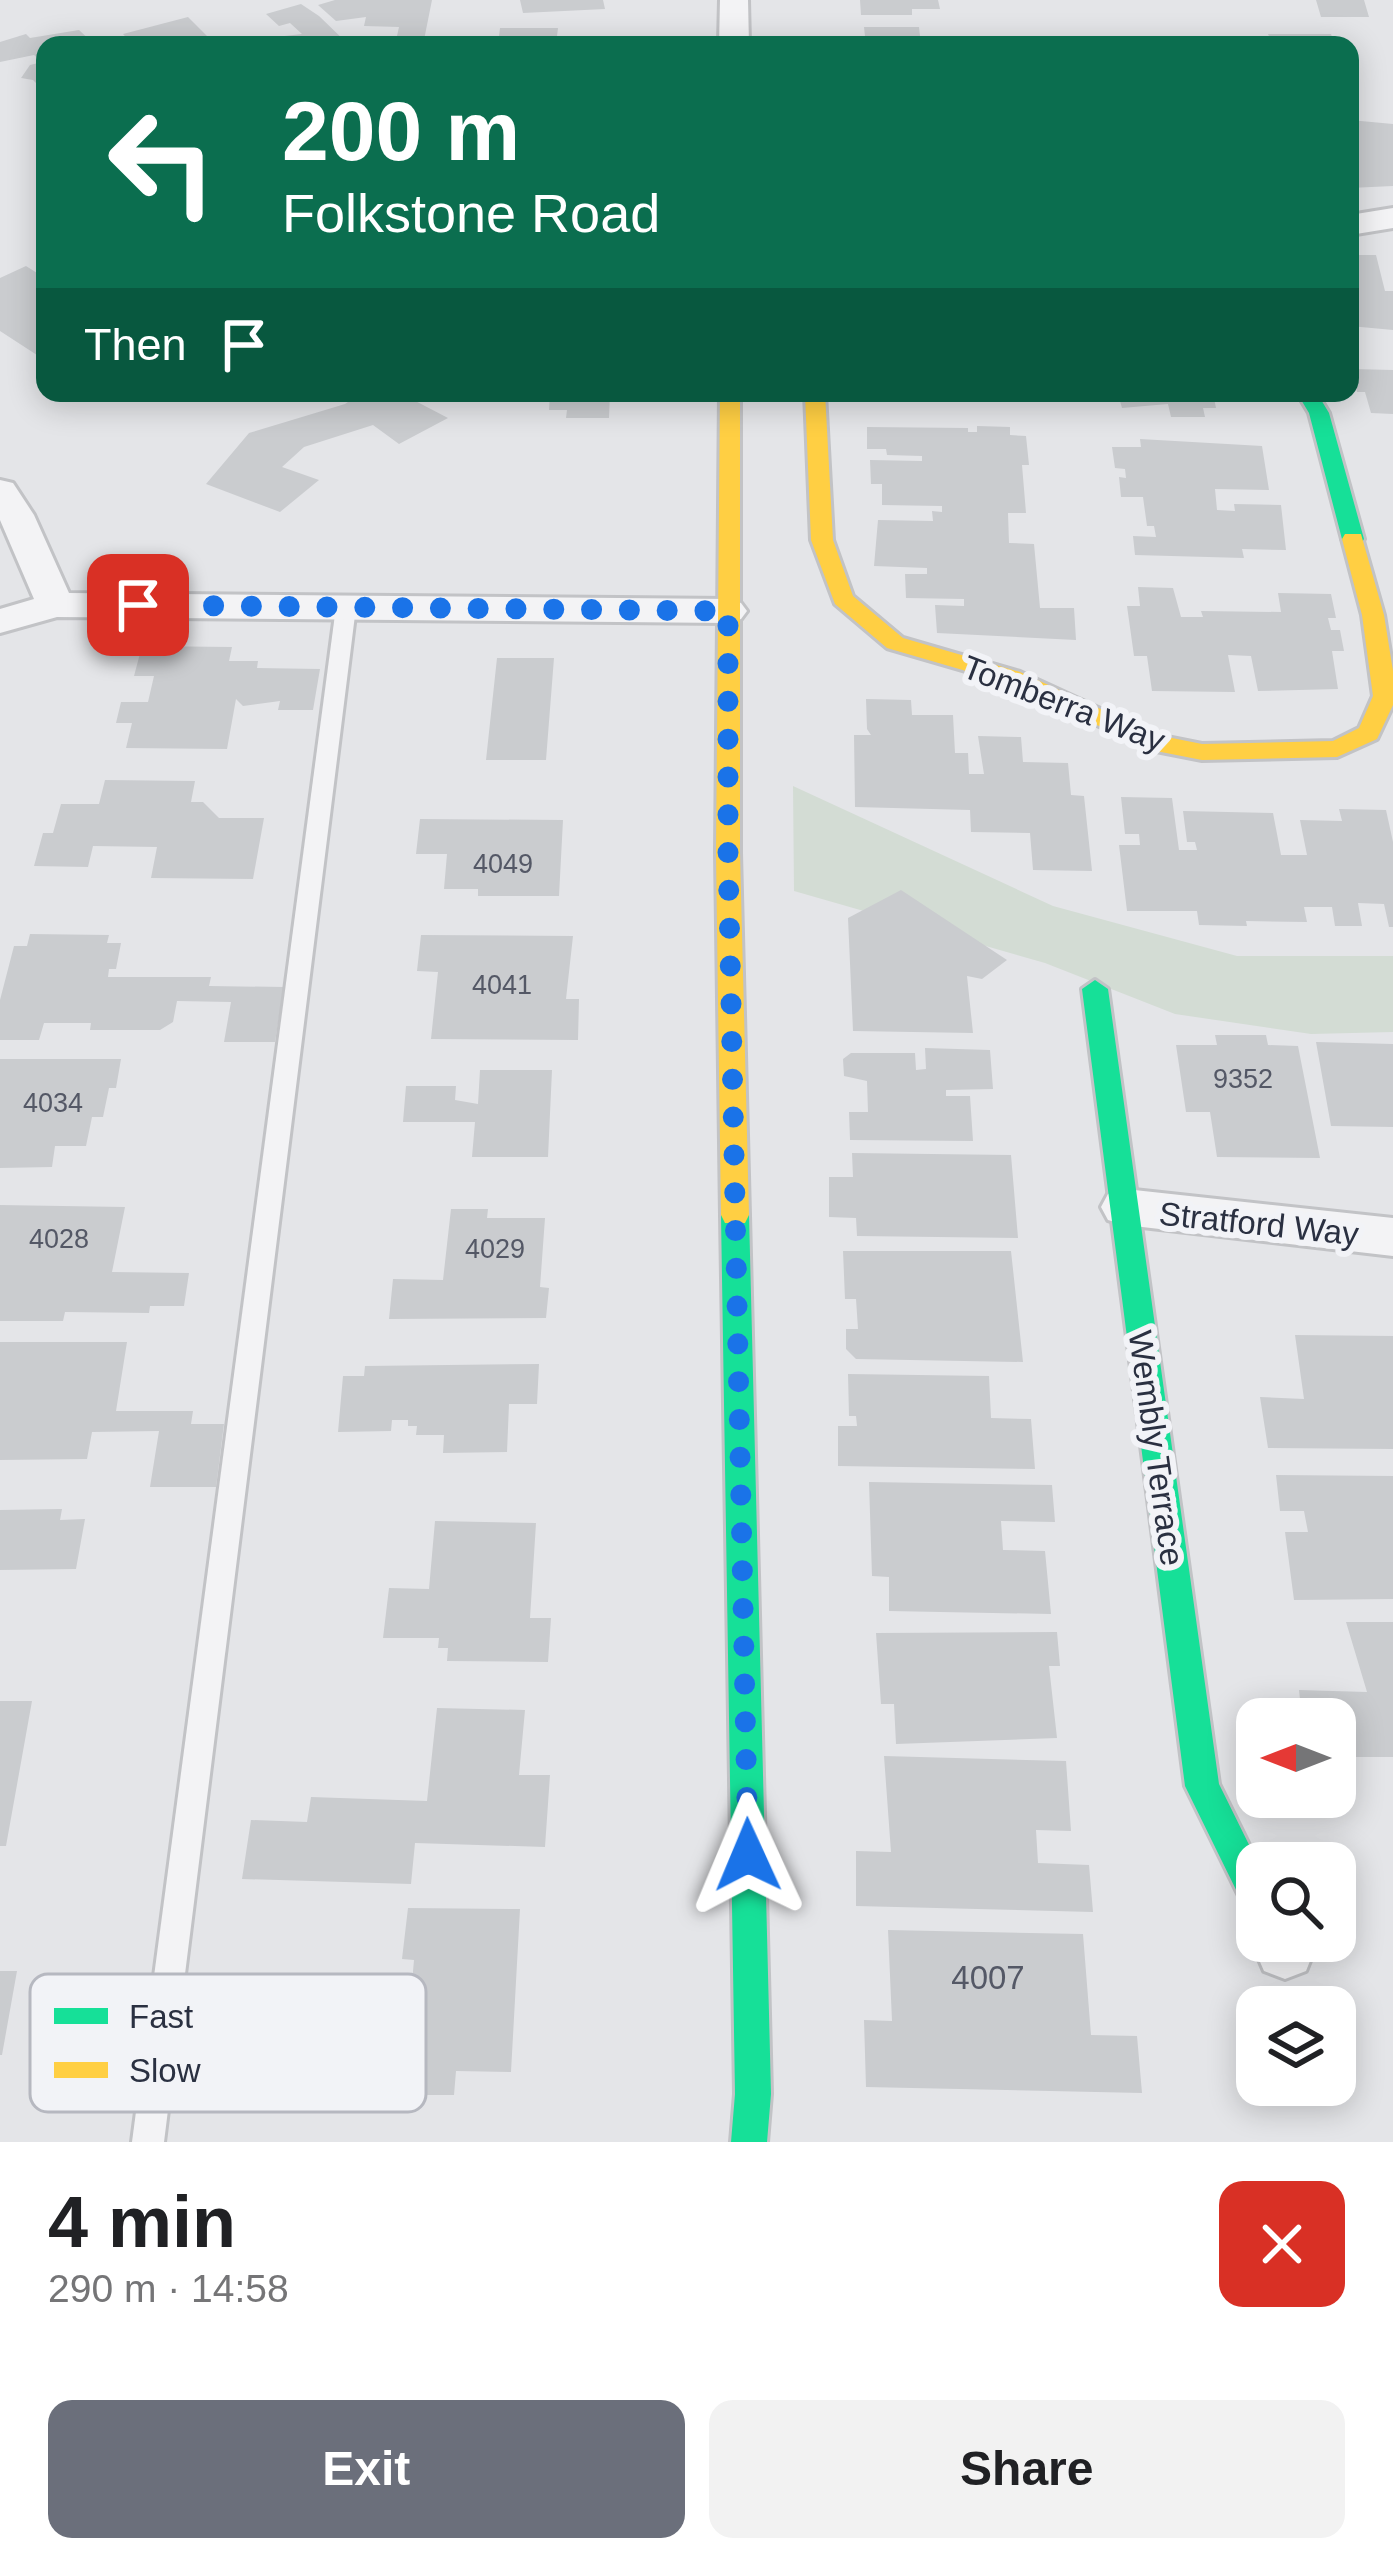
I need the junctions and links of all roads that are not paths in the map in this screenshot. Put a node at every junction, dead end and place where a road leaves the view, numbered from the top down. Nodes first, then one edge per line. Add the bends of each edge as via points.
1 (734, 0) edge
2 (734, 36) edge
3 (1393, 218) edge
4 (1359, 224) edge
5 (730, 402) edge
6 (815, 402) edge
7 (1312, 402) edge
8 (0, 491) edge
9 (55, 604) junction
10 (346, 607) junction
11 (728, 611) junction
12 (1383, 615) edge
13 (0, 621) edge
14 (1095, 989) dead end
15 (1125, 1207) junction
16 (1393, 1237) edge
17 (1236, 1854) edge
18 (170, 1974) edge
19 (152, 2112) edge
20 (148, 2142) edge
21 (749, 2142) edge

1 - 2 street
3 - 4 street
5 - 11 street
6 - 12 street, Tomberra Way via 822,540 844,599 895,643 1012,676 1151,742 1202,752 1337,749 1370,733 1385,696
7 - 12 street, Tomberra Way
8 - 9 street
9 - 10 street
9 - 13 street
10 - 11 street
10 - 18 lane
11 - 21 street
14 - 15 street, Wembly Terrace
15 - 16 street, Stratford Way
15 - 17 street, Wembly Terrace via 1202,1786
19 - 20 lane

